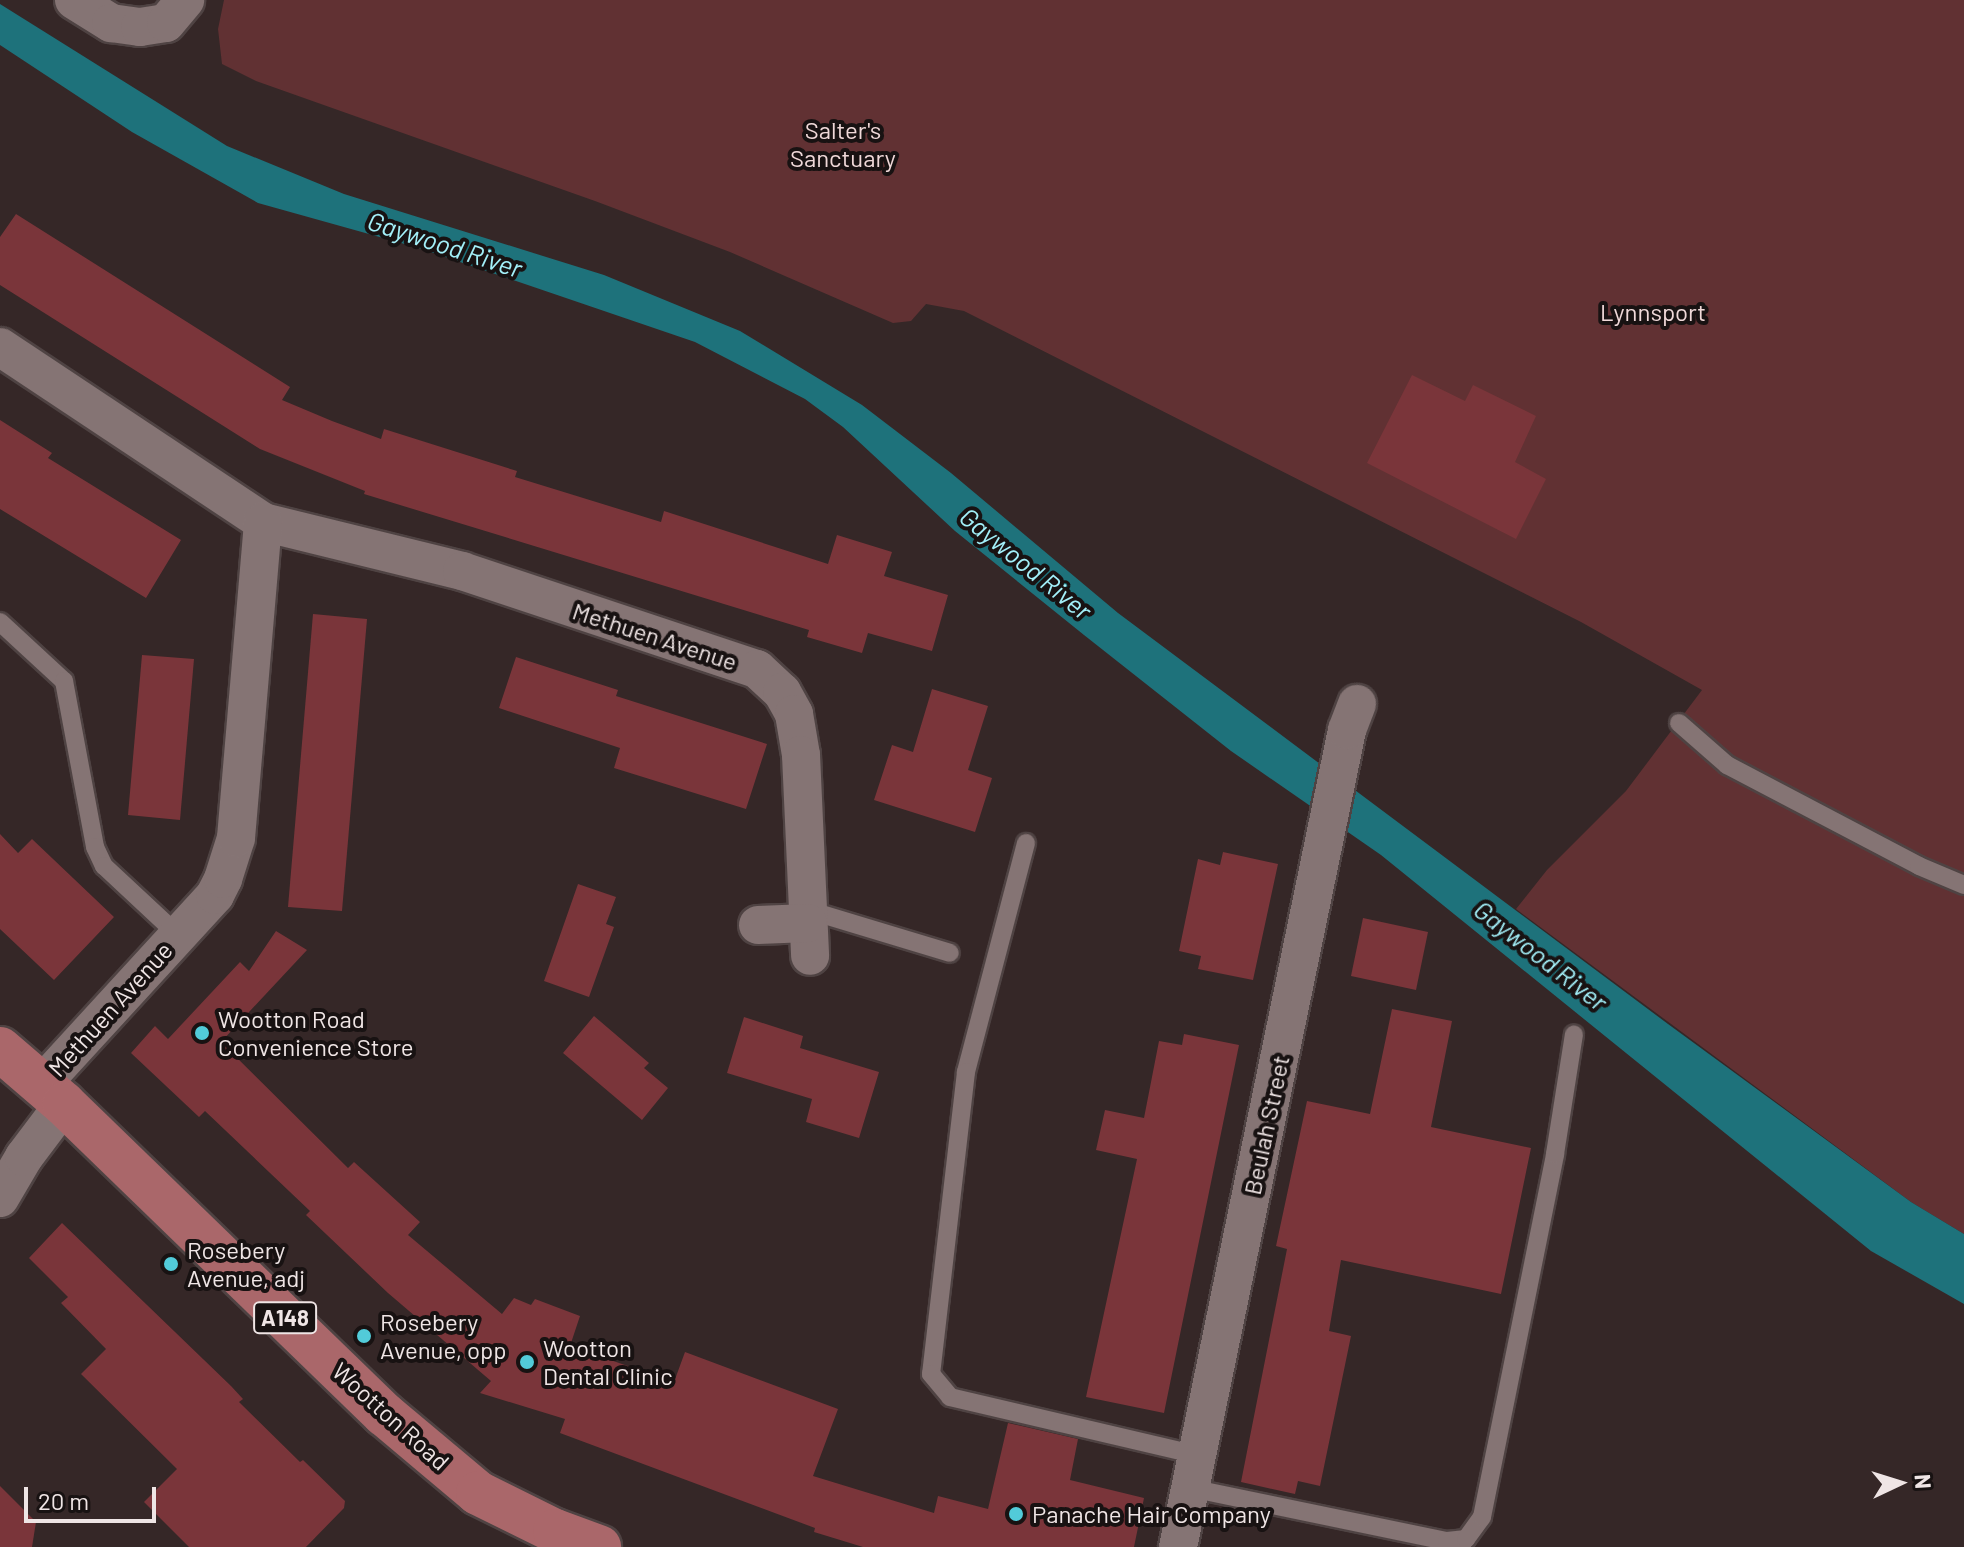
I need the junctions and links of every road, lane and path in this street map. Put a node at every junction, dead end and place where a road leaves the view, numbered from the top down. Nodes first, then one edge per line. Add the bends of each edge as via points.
1 (74, 0) edge
2 (175, 12) edge
3 (0, 347) edge
4 (263, 522) junction
5 (0, 622) edge
6 (1352, 717) dead end
7 (1679, 723) dead end
8 (1026, 843) dead end
9 (1964, 885) edge
10 (758, 925) dead end
11 (809, 930) junction
12 (178, 935) junction
13 (950, 953) dead end
14 (1574, 1034) dead end
15 (0, 1049) edge
16 (53, 1094) junction
17 (0, 1198) edge
18 (1194, 1471) junction
19 (599, 1547) edge
20 (1178, 1547) edge

1 - 2 street via 111,23 140,27
3 - 4 street, Methuen Avenue
4 - 11 street, Methuen Avenue via 462,571 757,669 782,692 794,714 801,755
4 - 12 street, Methuen Avenue via 236,838 215,895
5 - 12 lane via 64,681 95,847 104,866
6 - 18 street, Beulah Street
7 - 9 lane via 1727,765
8 - 18 lane via 966,1072 931,1374 950,1397
10 - 11 street
11 - 13 lane
12 - 16 street, Methuen Avenue
14 - 18 lane via 1482,1517 1466,1539 1447,1541
15 - 16 main road, Wootton Road / A148
16 - 17 street, Methuen Avenue
16 - 19 main road, Wootton Road / A148 via 384,1414 478,1493
18 - 20 street, Beulah Street

